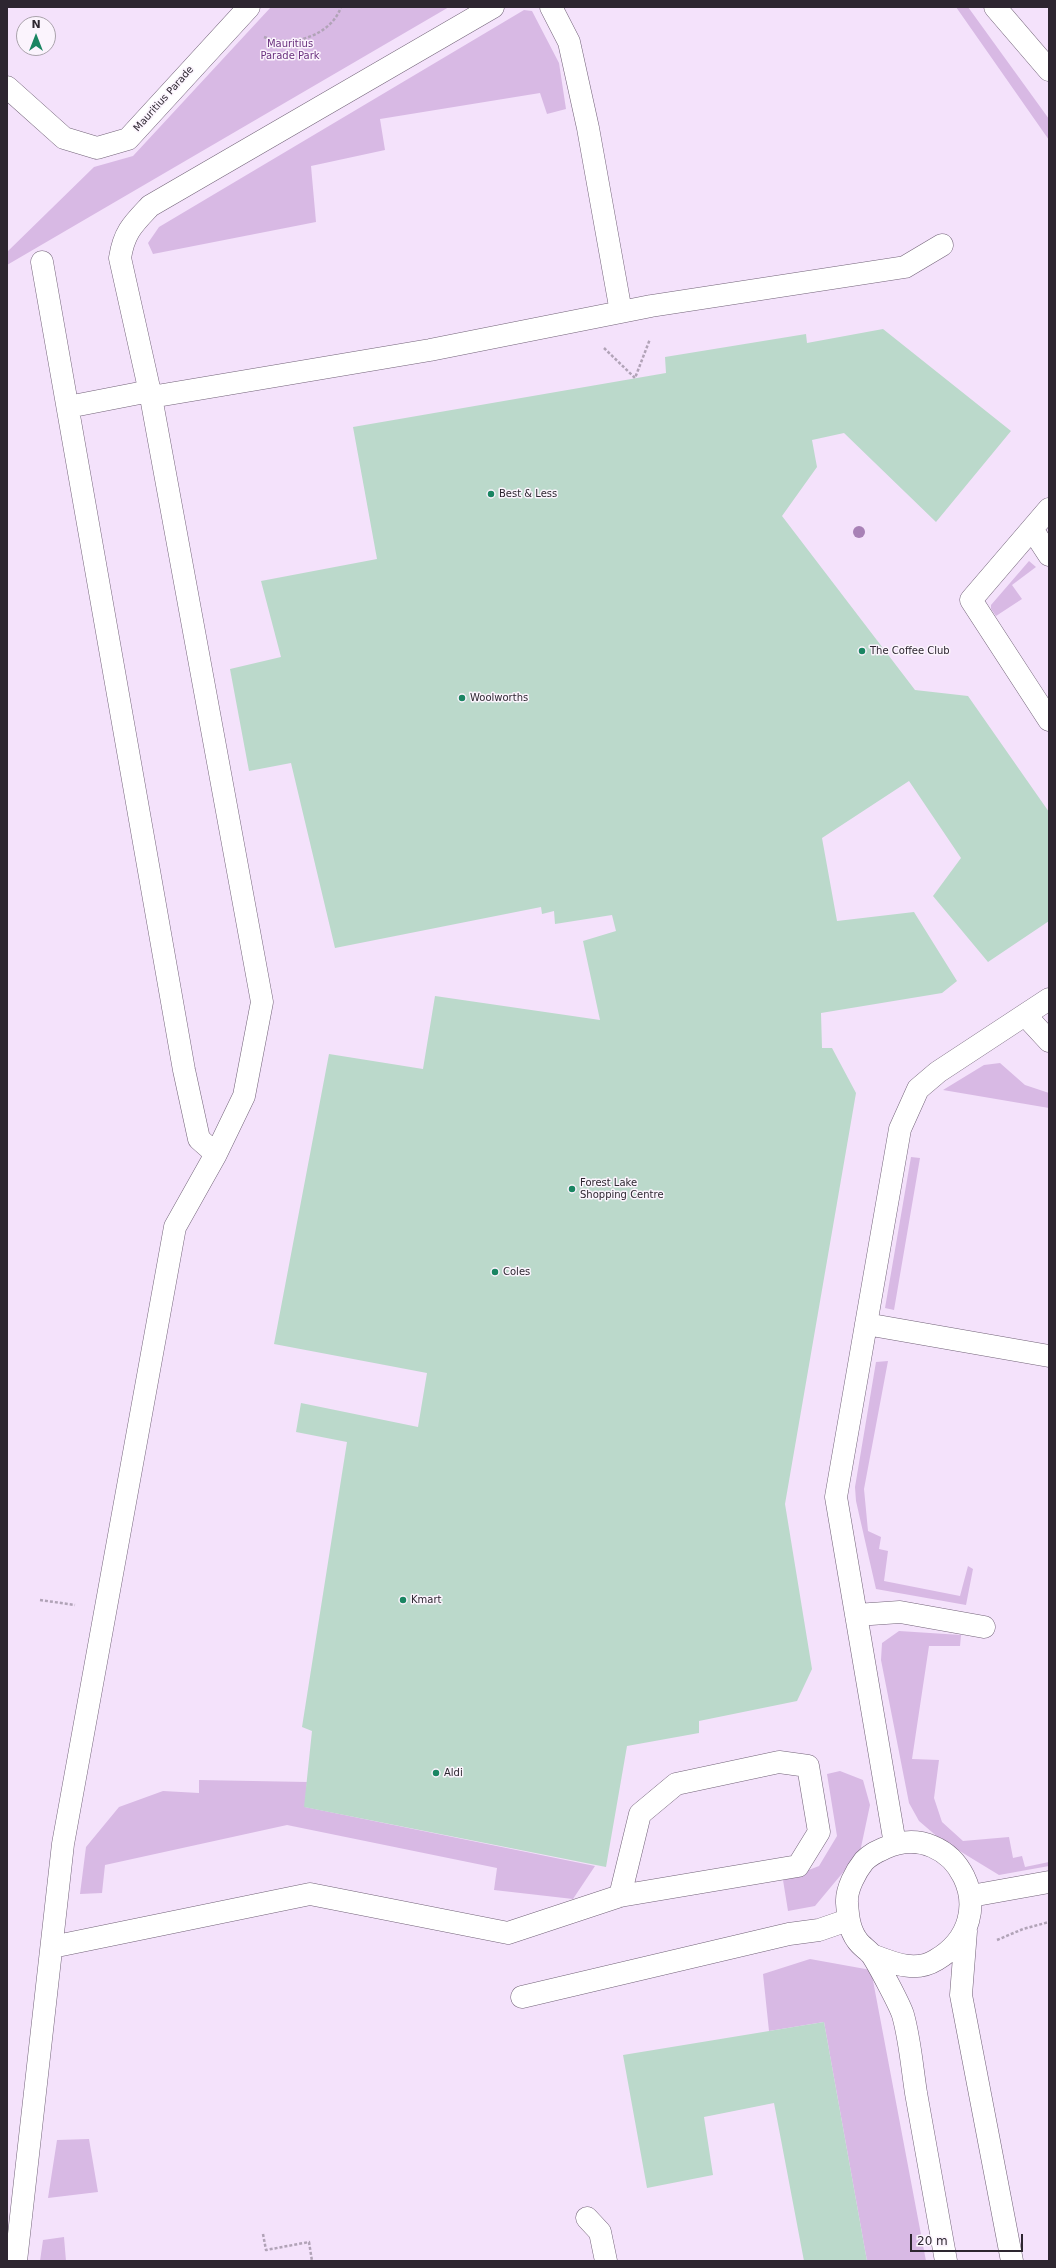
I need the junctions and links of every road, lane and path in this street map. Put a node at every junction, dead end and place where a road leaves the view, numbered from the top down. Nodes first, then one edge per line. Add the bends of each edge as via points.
1 (249, 7) edge
2 (341, 7) edge
3 (493, 7) edge
4 (551, 7) edge
5 (996, 7) edge
6 (260, 35) dead end
7 (1048, 68) edge
8 (7, 87) edge
9 (942, 245) dead end
10 (42, 262) dead end
11 (621, 312) junction
12 (652, 335) dead end
13 (601, 344) dead end
14 (151, 394) junction
15 (68, 407) junction
16 (1049, 509) edge
17 (1032, 529) junction
18 (1049, 555) edge
19 (1049, 720) edge
20 (1049, 999) edge
21 (1025, 1015) junction
22 (1049, 1041) edge
23 (216, 1154) junction
24 (866, 1324) junction
25 (1049, 1356) edge
26 (856, 1615) junction
27 (984, 1627) dead end
28 (895, 1844) junction
29 (1049, 1882) edge
30 (620, 1896) junction
31 (971, 1896) junction
32 (848, 1920) junction
33 (966, 1931) junction
34 (52, 1947) junction
35 (872, 1955) junction
36 (522, 1997) dead end
37 (587, 2218) dead end
38 (263, 2234) dead end
39 (16, 2261) edge
40 (312, 2261) edge
41 (606, 2261) edge
42 (946, 2261) edge
43 (1012, 2261) edge

1 - 8 street, Mauritius Parade via 128,139 97,148 64,138
2 - 6 path via 334,22 324,30 302,39 289,42 271,40
3 - 14 street via 150,206 134,223 123,240 120,258
4 - 11 street via 569,42 588,128
5 - 7 street
9 - 11 street via 905,267
10 - 15 street
11 - 14 street via 430,350
12 - 13 path via 635,378
14 - 15 street
14 - 23 street via 262,1002 244,1096
15 - 23 street via 184,1070 199,1139
16 - 17 street
17 - 18 street
17 - 19 street via 971,600
20 - 21 street
21 - 22 street
21 - 24 street via 938,1072 918,1089 900,1129
23 - 34 street via 175,1227 63,1844
24 - 25 street
24 - 26 street via 836,1498
26 - 27 street via 900,1612
26 - 28 street
28 - 31 street via 917,1842 933,1847 951,1858 961,1869
28 - 32 street via 871,1854 856,1870 846,1898
29 - 31 street
30 - 30 street via 640,1814 676,1784 779,1762 808,1766 819,1832 798,1866
30 - 34 street via 508,1933 310,1894
31 - 33 street via 970,1918
32 - 35 street via 857,1940
32 - 36 street via 819,1930 789,1934
33 - 35 street via 953,1948 936,1961 924,1965 902,1966
33 - 43 street via 961,1995
34 - 39 street
35 - 42 street via 903,2014
37 - 41 street via 600,2232
38 - 40 path via 266,2250 309,2242

